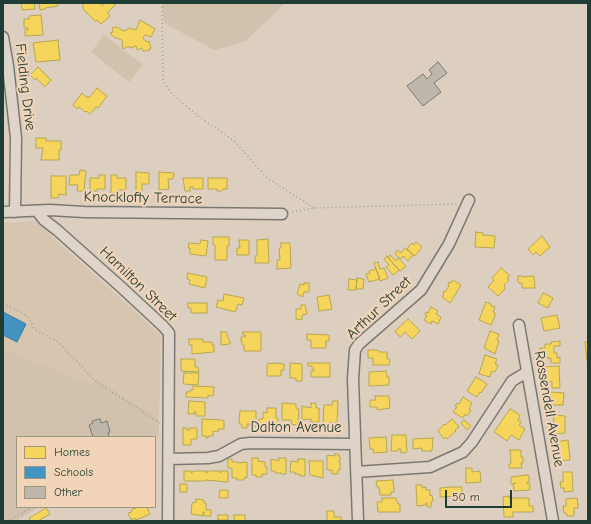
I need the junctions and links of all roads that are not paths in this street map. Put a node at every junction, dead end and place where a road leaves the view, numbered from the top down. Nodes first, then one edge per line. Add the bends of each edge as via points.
1 (3, 37) edge
2 (469, 202) road end
3 (37, 211) junction
4 (3, 212) edge
5 (15, 212) junction
6 (282, 214) road end
7 (519, 325) dead end
8 (527, 372) junction
9 (355, 444) junction
10 (169, 459) junction
11 (356, 472) junction
12 (168, 521) edge
13 (358, 521) edge
14 (553, 521) edge

1 - 5 street, Fielding Drive via 16,138
2 - 9 street, Arthur Street via 449,244 421,290 356,347
3 - 5 street, Knocklofty Terrace
3 - 6 street, Knocklofty Terrace
3 - 10 street, Hamilton Street via 169,333
4 - 5 street, Knocklofty Terrace
7 - 8 street, Rossendell Avenue
8 - 11 street via 512,381 463,452 430,467
8 - 14 street, Rossendell Avenue
9 - 10 street, Dalton Avenue via 250,443 240,444 219,456
9 - 11 street, Arthur Street
10 - 12 street, Hamilton Street
11 - 13 street, Arthur Street

